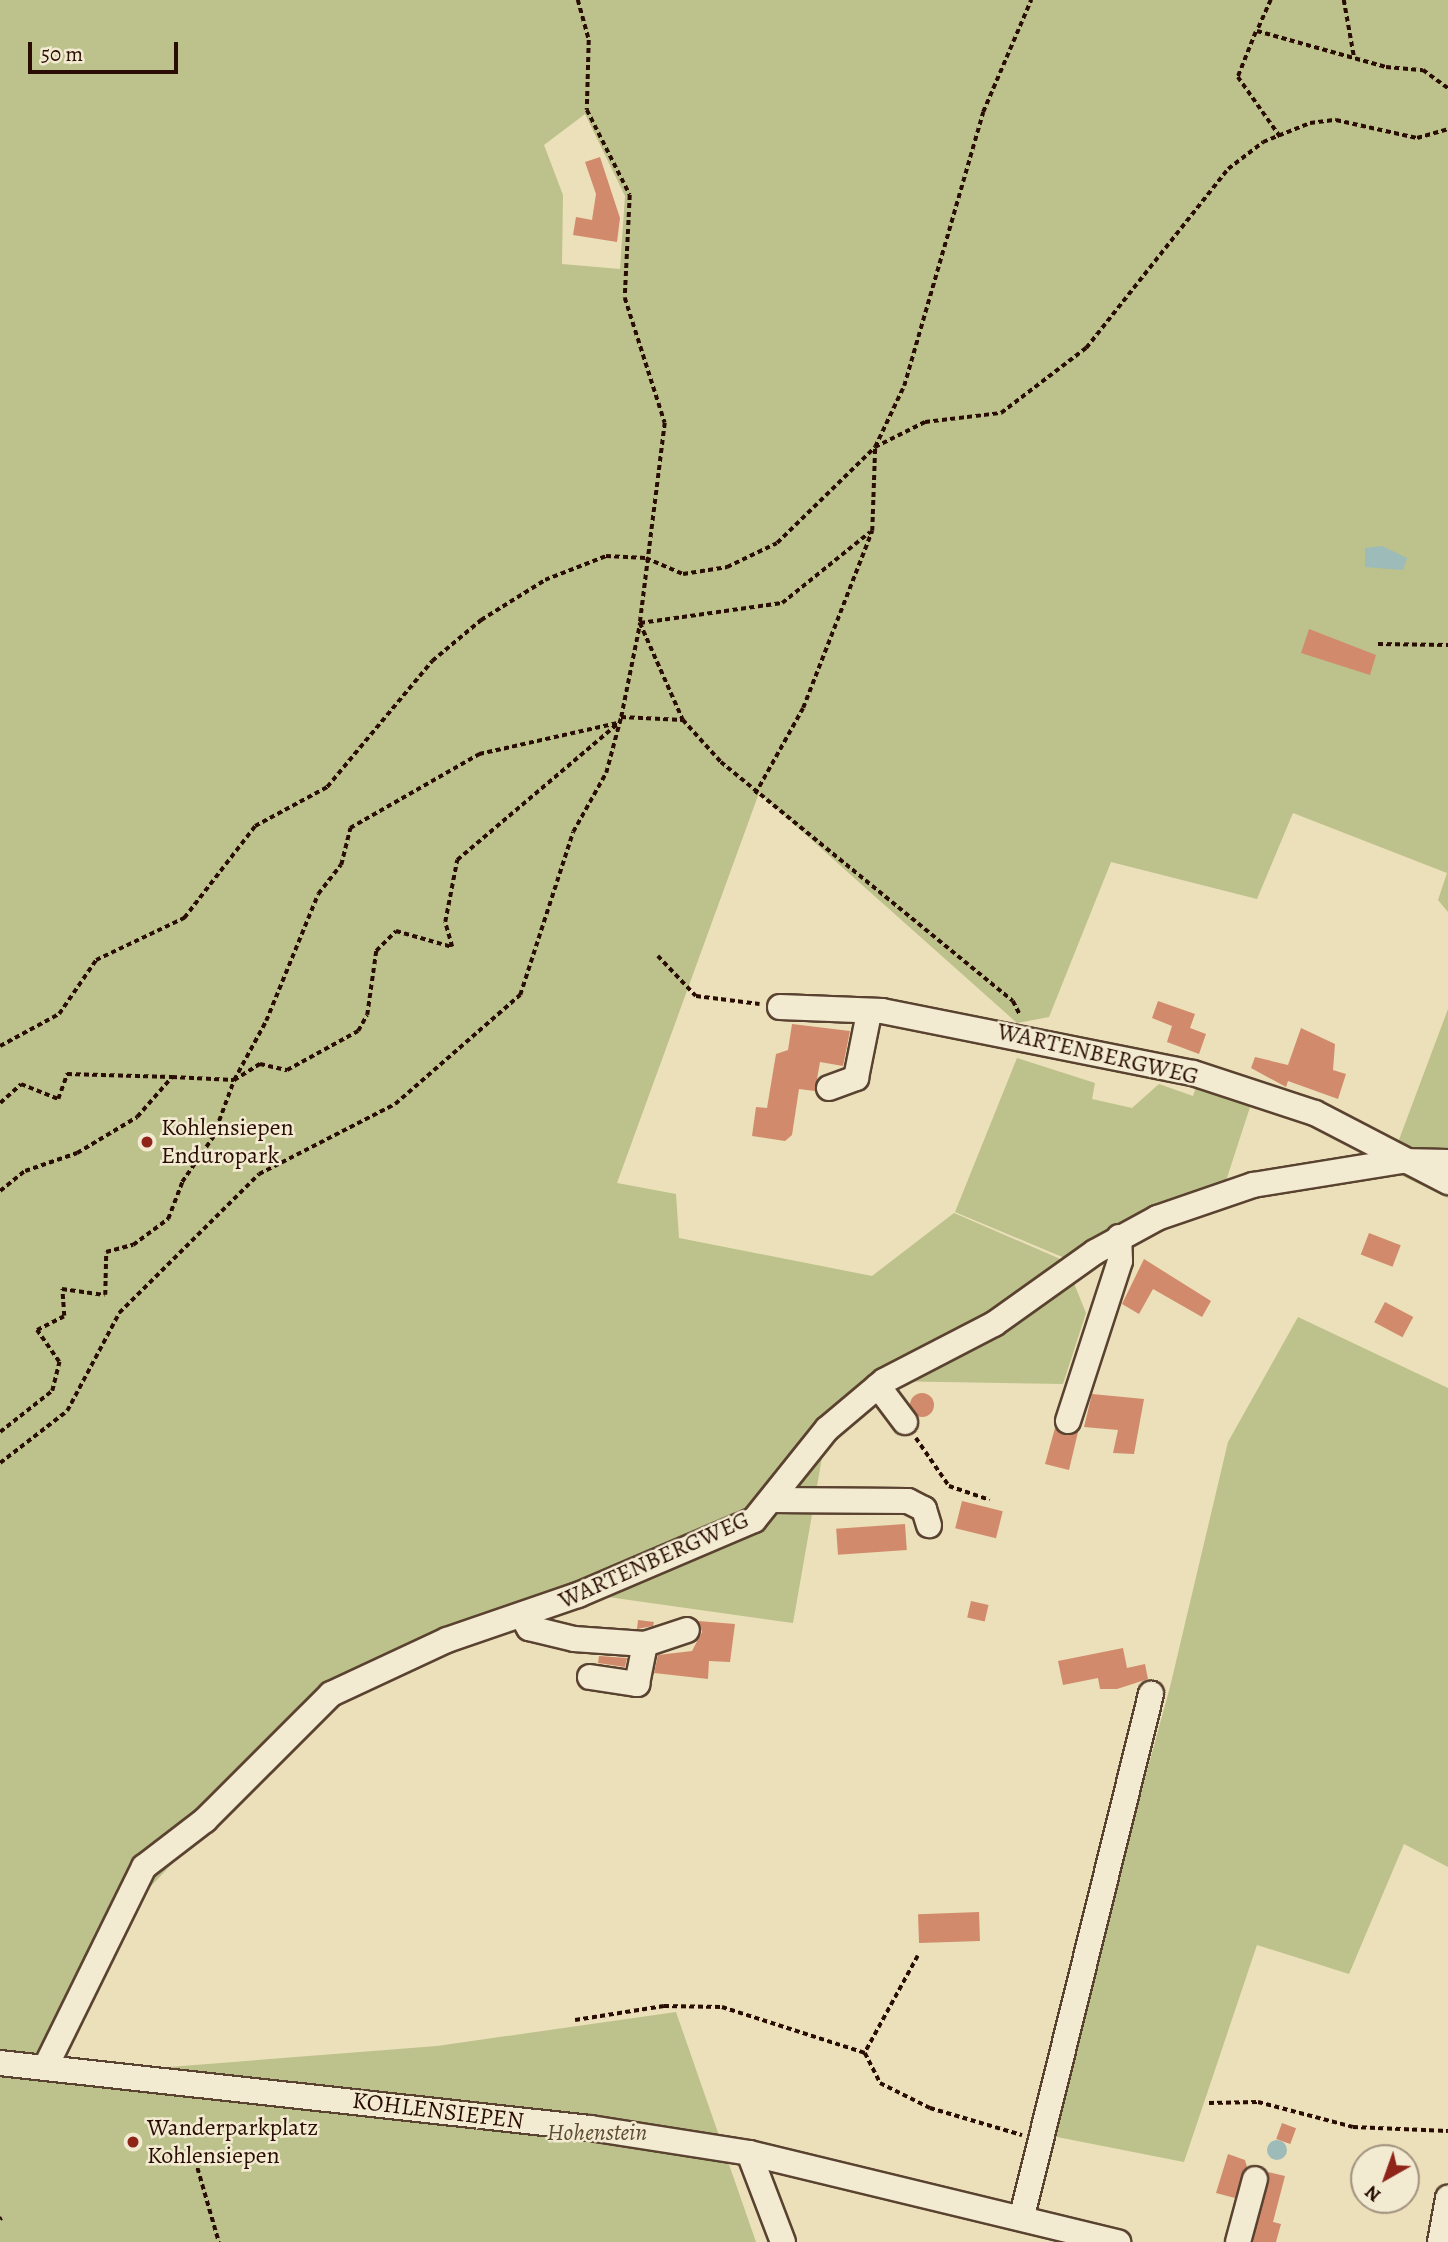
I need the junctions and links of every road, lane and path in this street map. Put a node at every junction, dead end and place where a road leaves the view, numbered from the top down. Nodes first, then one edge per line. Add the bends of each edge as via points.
1 (578, 0) edge
2 (1031, 0) edge
3 (1271, 0) edge
4 (1345, 0) edge
5 (1256, 31) junction
6 (1354, 56) junction
7 (1448, 88) edge
8 (1448, 129) edge
9 (1282, 138) junction
10 (875, 447) junction
11 (872, 531) junction
12 (646, 558) junction
13 (640, 623) junction
14 (1378, 644) dead end
15 (1448, 645) edge
16 (621, 717) junction
17 (683, 720) junction
18 (620, 722) junction
19 (755, 794) junction
20 (658, 956) dead end
21 (780, 1007) joint
22 (869, 1013) junction
23 (1019, 1034) junction
24 (0, 1046) edge
25 (172, 1077) junction
26 (234, 1080) junction
27 (829, 1088) dead end
28 (0, 1103) edge
29 (1402, 1161) junction
30 (1448, 1162) edge
31 (1448, 1182) edge
32 (0, 1191) edge
33 (1119, 1237) junction
34 (878, 1387) junction
35 (1068, 1421) dead end
36 (911, 1431) joint
37 (0, 1432) edge
38 (0, 1463) edge
39 (771, 1500) junction
40 (990, 1500) dead end
41 (929, 1525) dead end
42 (522, 1616) junction
43 (687, 1630) dead end
44 (645, 1644) junction
45 (590, 1677) dead end
46 (1151, 1694) dead end
47 (918, 1956) dead end
48 (575, 2020) dead end
49 (866, 2053) junction
50 (0, 2063) edge
51 (46, 2066) junction
52 (1209, 2103) dead end
53 (1448, 2131) edge
54 (1038, 2139) junction
55 (193, 2152) dead end
56 (749, 2153) junction
57 (1255, 2179) dead end
58 (1448, 2197) edge
59 (1030, 2218) junction
60 (219, 2242) edge
61 (783, 2242) edge
62 (1052, 2242) edge
63 (1118, 2242) edge
64 (1238, 2242) edge
65 (1440, 2242) edge

1 - 12 path via 589,40 587,110 630,195 625,298 665,423 662,482
2 - 10 path via 983,112 904,386
3 - 5 path
4 - 6 path
5 - 6 path
5 - 9 path via 1238,77
6 - 7 path via 1423,70
8 - 9 path via 1417,138 1336,120 1310,122
9 - 10 path via 1263,142 1228,169 1086,348 1041,385 1001,412 925,422
10 - 11 path
10 - 12 path via 778,543 727,567 683,575
11 - 13 path via 782,603
11 - 19 path via 803,708
12 - 13 path
12 - 24 path via 606,556 545,580 481,620 432,661 327,787 255,826 184,918 96,960 59,1014
13 - 16 path
13 - 17 path
14 - 15 path
16 - 17 path
16 - 18 path
17 - 19 path
18 - 26 path via 479,754 350,828 341,865 318,894 266,1021
18 - 26 path via 457,860 445,922 452,947 396,931 376,951 367,1015 358,1031 287,1070 260,1064
18 - 38 path via 606,773 573,832 520,995 396,1104 260,1174 119,1313 67,1411
19 - 23 path via 1013,1001 1021,1018
20 - 21 path via 696,996
21 - 22 street, WARTENBERGWEG via 798,1003
22 - 23 street, WARTENBERGWEG
22 - 27 street via 856,1078
23 - 29 street, WARTENBERGWEG via 1193,1073 1315,1113
25 - 26 path
25 - 28 path via 68,1074 58,1099 21,1084
25 - 32 path via 137,1117 77,1153 25,1171
26 - 37 path via 213,1137 182,1182 168,1219 133,1245 106,1252 104,1296 62,1289 64,1316 37,1329 59,1362 52,1391
29 - 30 street, WARTENBERGWEG
29 - 31 street
29 - 33 street, WARTENBERGWEG via 1253,1185 1190,1204
33 - 34 street, WARTENBERGWEG via 993,1324
33 - 35 street via 1120,1261
34 - 36 street
34 - 39 street, WARTENBERGWEG via 827,1429
36 - 40 path via 949,1486
39 - 41 street via 908,1501 924,1509
39 - 42 street, WARTENBERGWEG via 754,1520
42 - 44 street via 529,1628 574,1639
42 - 51 street, WARTENBERGWEG via 447,1640 331,1694 205,1821 144,1867
43 - 44 street
44 - 45 street via 637,1684
46 - 54 street
47 - 49 path
48 - 49 path via 664,2006 722,2007
49 - 54 path via 889,2092
50 - 51 street, KOHLENSIEPEN
51 - 56 street, KOHLENSIEPEN via 590,2128
52 - 53 path via 1258,2102 1353,2127
54 - 59 street
55 - 60 path
56 - 59 street, KOHLENSIEPEN
56 - 61 street
57 - 64 street
58 - 65 street
59 - 62 street
59 - 63 street, KOHLENSIEPEN

